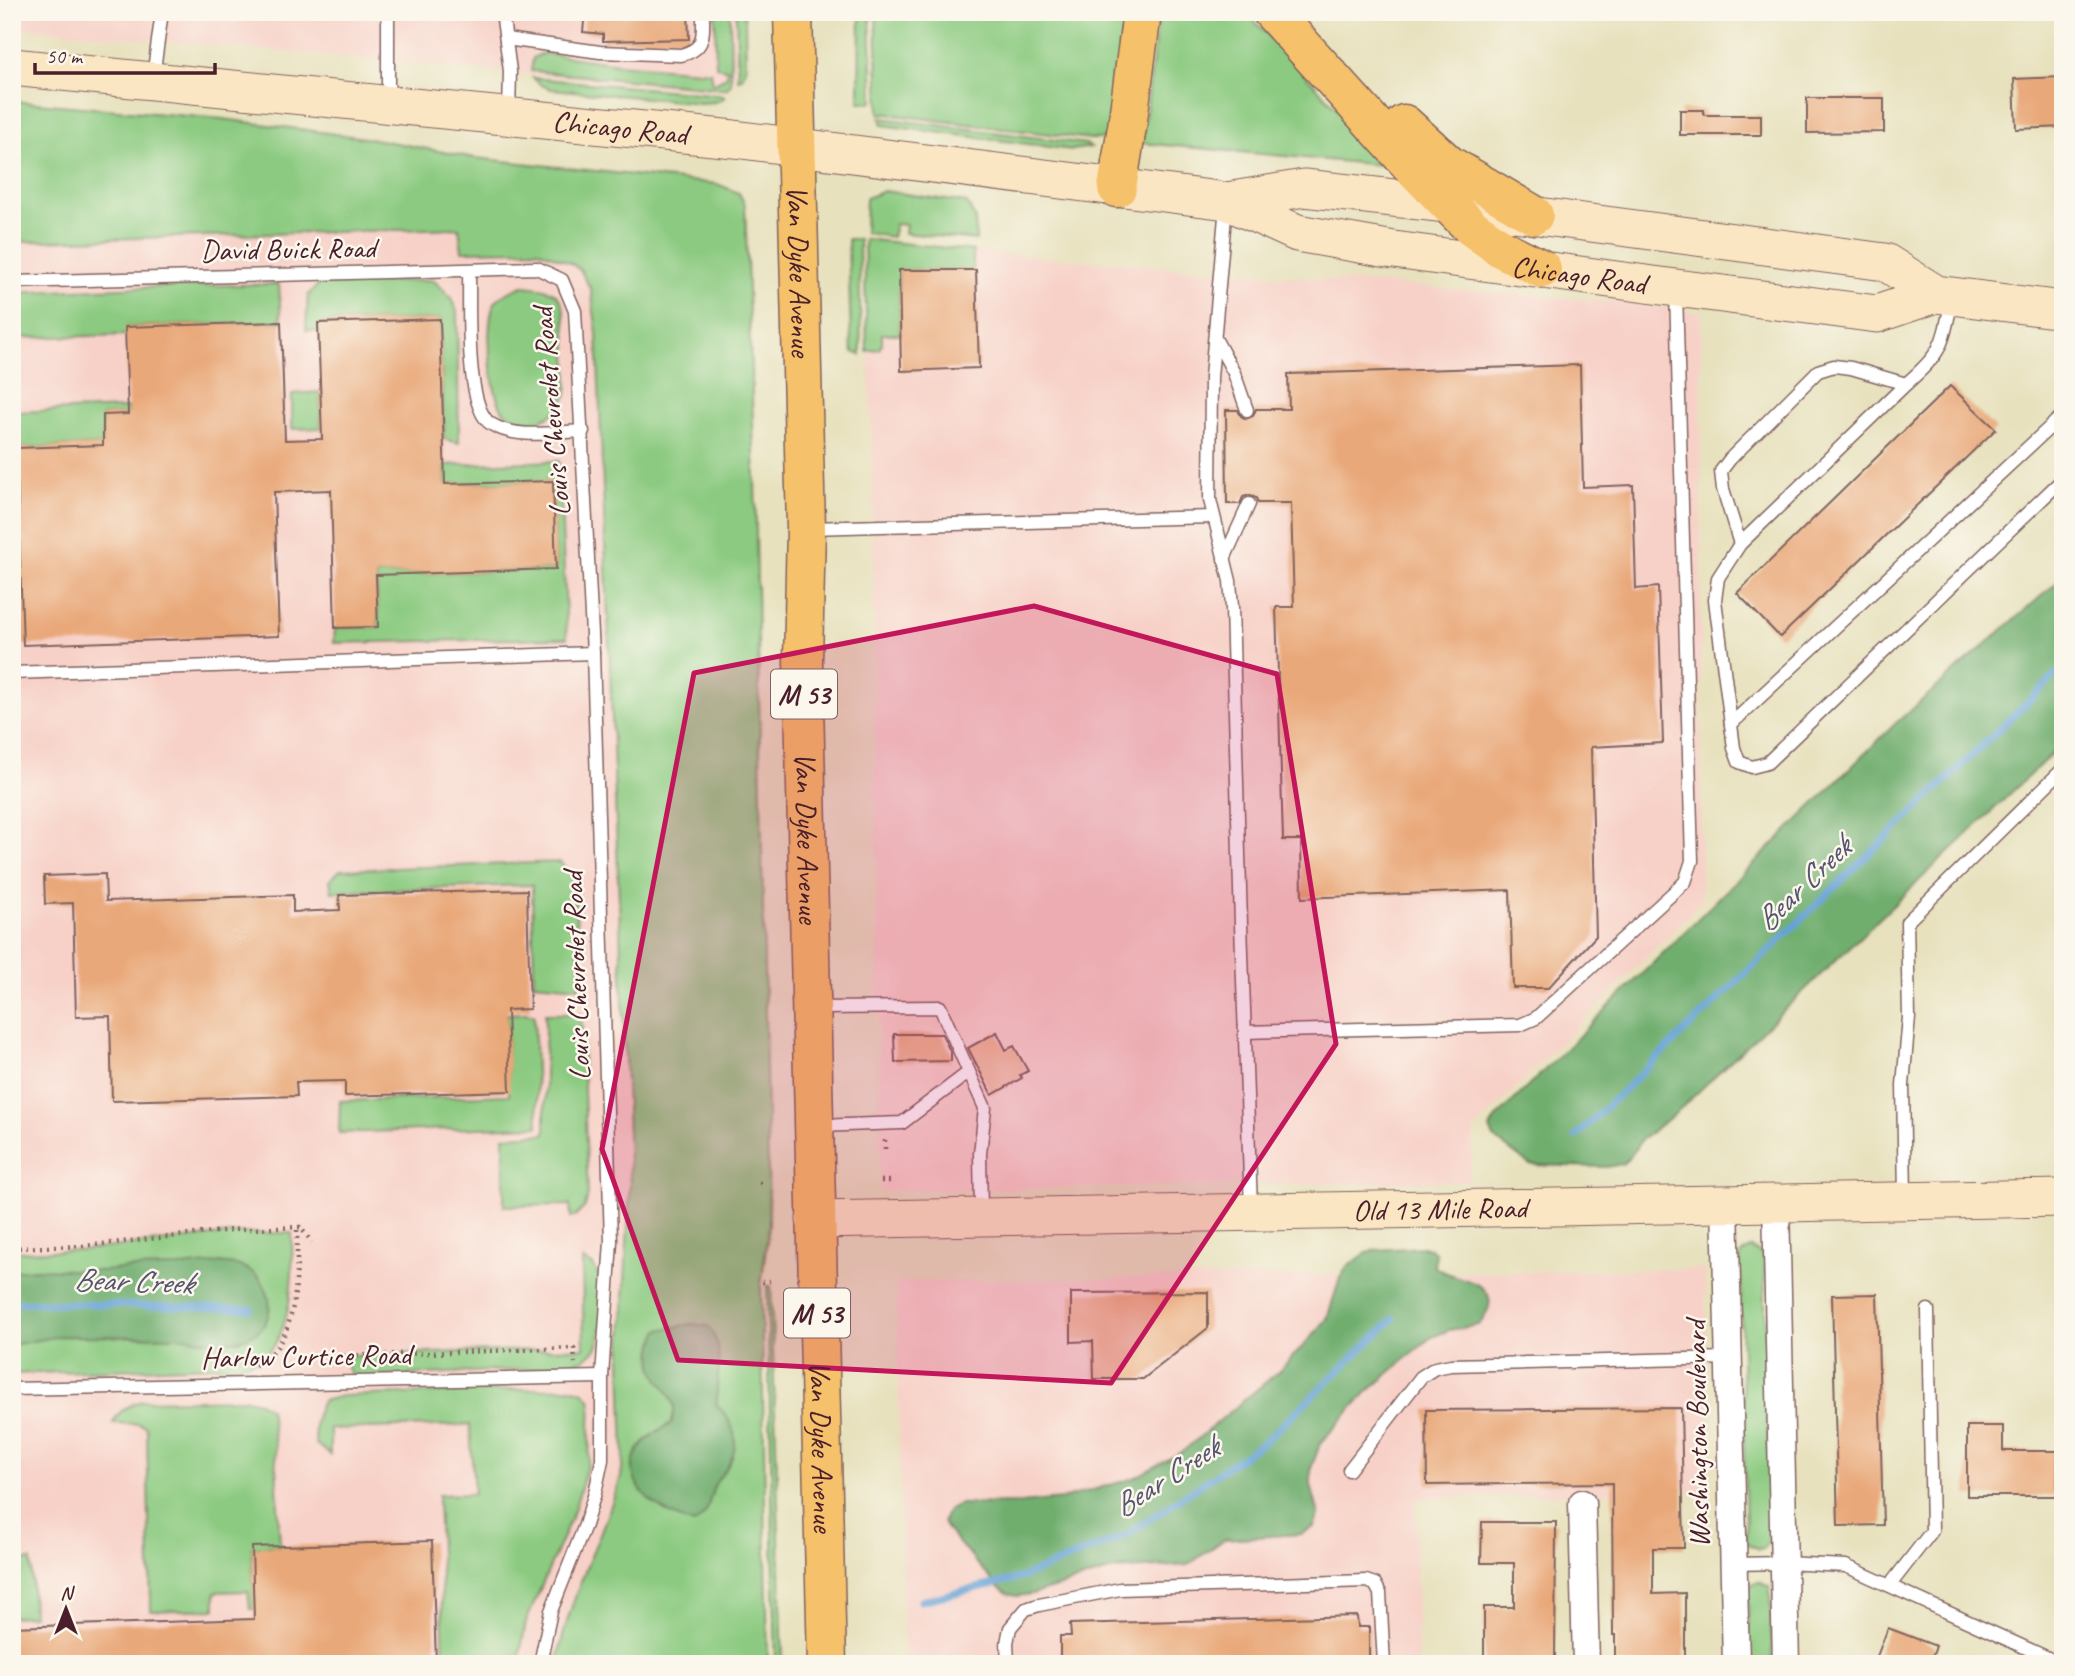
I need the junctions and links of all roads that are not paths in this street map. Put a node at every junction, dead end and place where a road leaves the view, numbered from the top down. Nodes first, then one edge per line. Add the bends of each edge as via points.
1 (162, 12) edge
2 (388, 12) edge
3 (502, 12) edge
4 (703, 12) edge
5 (793, 12) edge
6 (821, 12) edge
7 (1142, 12) edge
8 (1272, 12) edge
9 (1302, 12) edge
10 (506, 38) junction
11 (795, 64) junction
12 (12, 68) edge
13 (152, 81) junction
14 (388, 105) junction
15 (509, 116) junction
16 (798, 147) junction
17 (1117, 188) junction
18 (1227, 201) junction
19 (1447, 204) junction
20 (1534, 215) junction
21 (1542, 269) junction
22 (469, 271) junction
23 (562, 279) joint
24 (12, 282) edge
25 (1676, 288) junction
26 (1945, 295) junction
27 (2063, 310) edge
28 (1216, 340) junction
29 (1906, 384) junction
30 (1247, 410) dead end
31 (2063, 415) edge
32 (583, 431) junction
33 (2063, 479) edge
34 (1249, 504) dead end
35 (1213, 517) junction
36 (806, 528) junction
37 (1740, 544) junction
38 (1224, 559) junction
39 (593, 653) junction
40 (12, 673) edge
41 (1731, 724) junction
42 (2063, 769) edge
43 (811, 1008) junction
44 (1245, 1032) junction
45 (969, 1072) junction
46 (813, 1126) junction
47 (2063, 1198) edge
48 (1905, 1200) junction
49 (1725, 1202) junction
50 (1776, 1202) junction
51 (1251, 1212) junction
52 (981, 1217) junction
53 (816, 1220) junction
54 (1928, 1310) dead end
55 (1728, 1358) junction
56 (602, 1377) junction
57 (12, 1389) edge
58 (1349, 1470) dead end
59 (1582, 1503) dead end
60 (1784, 1563) junction
61 (1733, 1564) junction
62 (1890, 1585) junction
63 (2048, 1658) dead end
64 (540, 1664) edge
65 (827, 1664) edge
66 (1008, 1664) edge
67 (1384, 1664) edge
68 (1586, 1664) edge
69 (1735, 1664) edge
70 (1786, 1664) edge

1 - 13 lane
2 - 14 lane
3 - 10 lane
4 - 10 lane via 701,45 681,55 600,52
5 - 11 main road, Van Dyke Avenue / M 53
6 - 11 main road
7 - 17 main road
8 - 19 main road
9 - 20 main road via 1394,115 1437,155
10 - 15 lane
11 - 16 main road, Van Dyke Avenue / M 53
12 - 13 main road, Chicago Road
13 - 14 main road, Chicago Road
14 - 15 main road, Chicago Road
15 - 16 main road, Chicago Road
16 - 17 main road, Chicago Road
16 - 36 main road, Van Dyke Avenue / M 53
17 - 18 main road, Chicago Road
18 - 19 main road, Chicago Road via 1304,188
18 - 21 main road, Chicago Road via 1297,233
18 - 28 lane
19 - 20 main road, Chicago Road
19 - 21 main road via 1502,249
20 - 26 main road, Chicago Road via 1885,262
21 - 25 main road, Chicago Road
22 - 23 lane, David Buick Road via 537,268
22 - 24 lane, David Buick Road
22 - 32 lane via 471,377 478,407 490,424 519,433
23 - 32 lane, Louis Chevrolet Road via 575,311
25 - 26 main road, Chicago Road via 1877,314
25 - 44 lane via 1692,861 1685,882 1529,1022
26 - 27 main road, Chicago Road
26 - 29 lane via 1942,344 1930,363
28 - 30 lane
28 - 35 lane via 1209,444
29 - 37 lane
29 - 37 lane via 1851,368 1834,366 1818,371 1721,471
31 - 41 lane
32 - 39 lane, Louis Chevrolet Road
33 - 41 lane via 1767,763 1752,767 1739,762
34 - 38 lane
35 - 36 lane
35 - 38 lane
36 - 43 main road, Van Dyke Avenue / M 53 via 803,661
37 - 41 lane via 1718,578 1715,600
38 - 44 lane via 1232,607
39 - 40 lane
39 - 56 lane, Louis Chevrolet Road via 611,1241
42 - 48 lane via 1907,922
43 - 45 lane via 940,1007
43 - 46 main road, Van Dyke Avenue / M 53
44 - 51 lane
45 - 46 lane via 902,1123
45 - 52 lane via 985,1108
46 - 53 main road, Van Dyke Avenue / M 53
47 - 48 main road, Old 13 Mile Road
48 - 50 main road, Old 13 Mile Road
49 - 50 main road, Old 13 Mile Road
49 - 51 main road, Old 13 Mile Road
49 - 55 street, Washington Boulevard
50 - 60 street
51 - 52 main road, Old 13 Mile Road
52 - 53 main road, Old 13 Mile Road
53 - 65 main road, Van Dyke Avenue / M 53
54 - 62 lane via 1932,1531
55 - 58 lane via 1435,1368 1421,1377
55 - 61 street, Washington Boulevard
56 - 57 lane, Harlow Curtice Road
56 - 64 lane, Louis Chevrolet Road via 602,1461 595,1493 551,1611
59 - 68 street
60 - 61 lane
60 - 62 lane via 1846,1566
60 - 70 street
61 - 69 street, Washington Boulevard
62 - 63 lane
66 - 67 lane via 1010,1628 1026,1609 1065,1599 1120,1589 1366,1581 1375,1584 1380,1593

